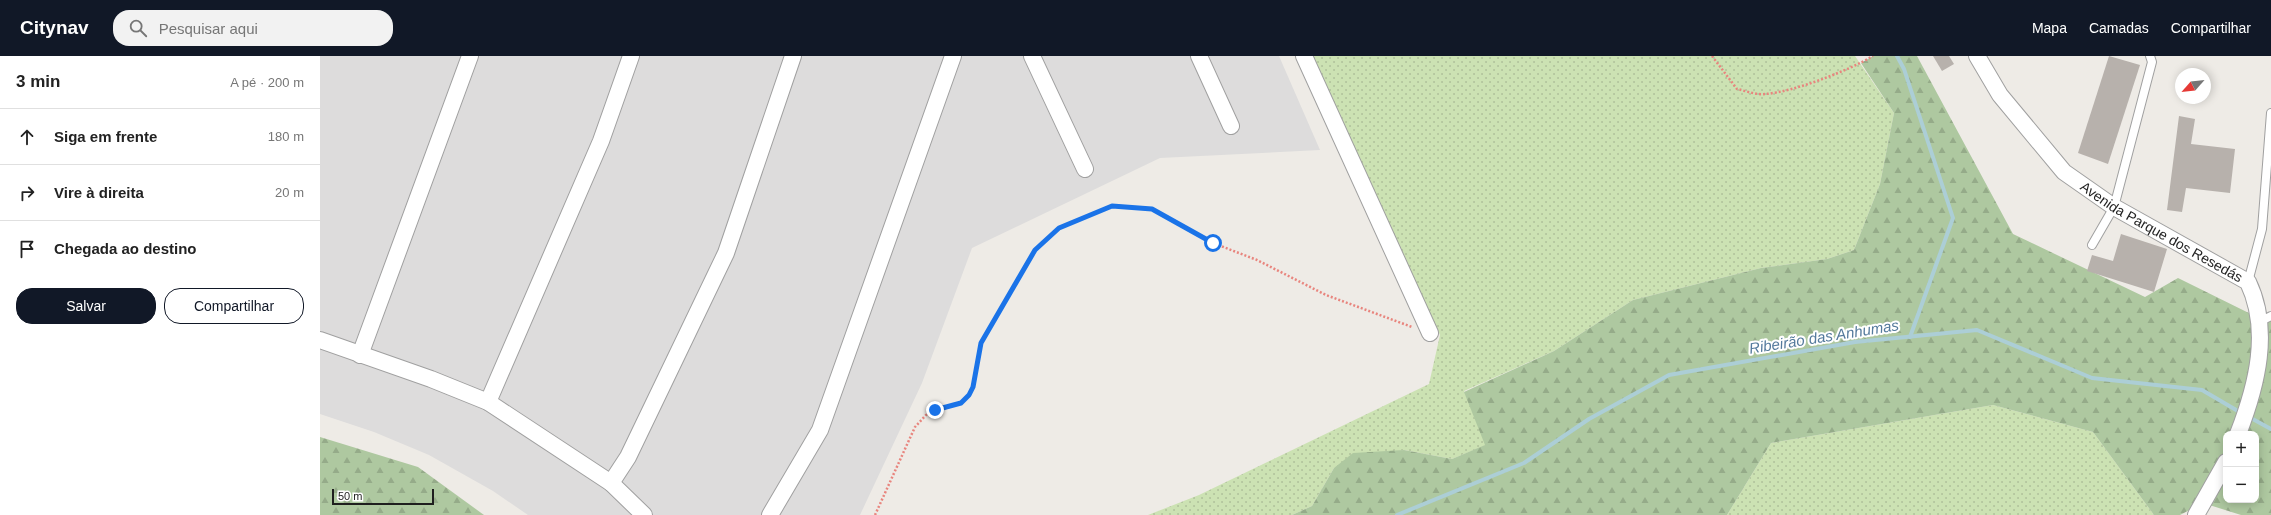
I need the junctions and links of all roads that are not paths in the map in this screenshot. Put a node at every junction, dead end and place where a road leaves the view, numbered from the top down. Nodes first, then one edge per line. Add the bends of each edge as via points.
1 (470, 56) edge
2 (631, 56) edge
3 (793, 56) edge
4 (953, 56) edge
5 (1032, 56) edge
6 (1199, 56) edge
7 (1304, 56) edge
8 (1977, 56) edge
9 (2150, 56) edge
10 (2271, 114) edge
11 (1231, 126) dead end
12 (1085, 169) dead end
13 (2114, 207) junction
14 (2092, 245) dead end
15 (2248, 282) junction
16 (2267, 318) edge
17 (1430, 333) road end
18 (320, 340) edge
19 (360, 355) junction
20 (488, 402) junction
21 (2239, 431) edge
22 (2223, 467) edge
23 (611, 483) junction
24 (644, 515) edge
25 (770, 515) edge
26 (2196, 515) edge

1 - 19 street
2 - 20 street via 601,141
3 - 23 street via 726,253 628,457
4 - 25 street via 820,430
5 - 12 street
6 - 11 street
7 - 17 street
8 - 13 street, Avenida Parque dos Resedás via 2000,95 2064,172
9 - 13 lane via 2152,62
10 - 15 lane via 2262,229
13 - 14 lane
13 - 15 street, Avenida Parque dos Resedás
15 - 16 street, Avenida Parque dos Resedás
16 - 21 street, Avenida Parque dos Resedás via 2259,372
18 - 19 street
19 - 20 street
20 - 23 street
22 - 26 street
23 - 24 street

